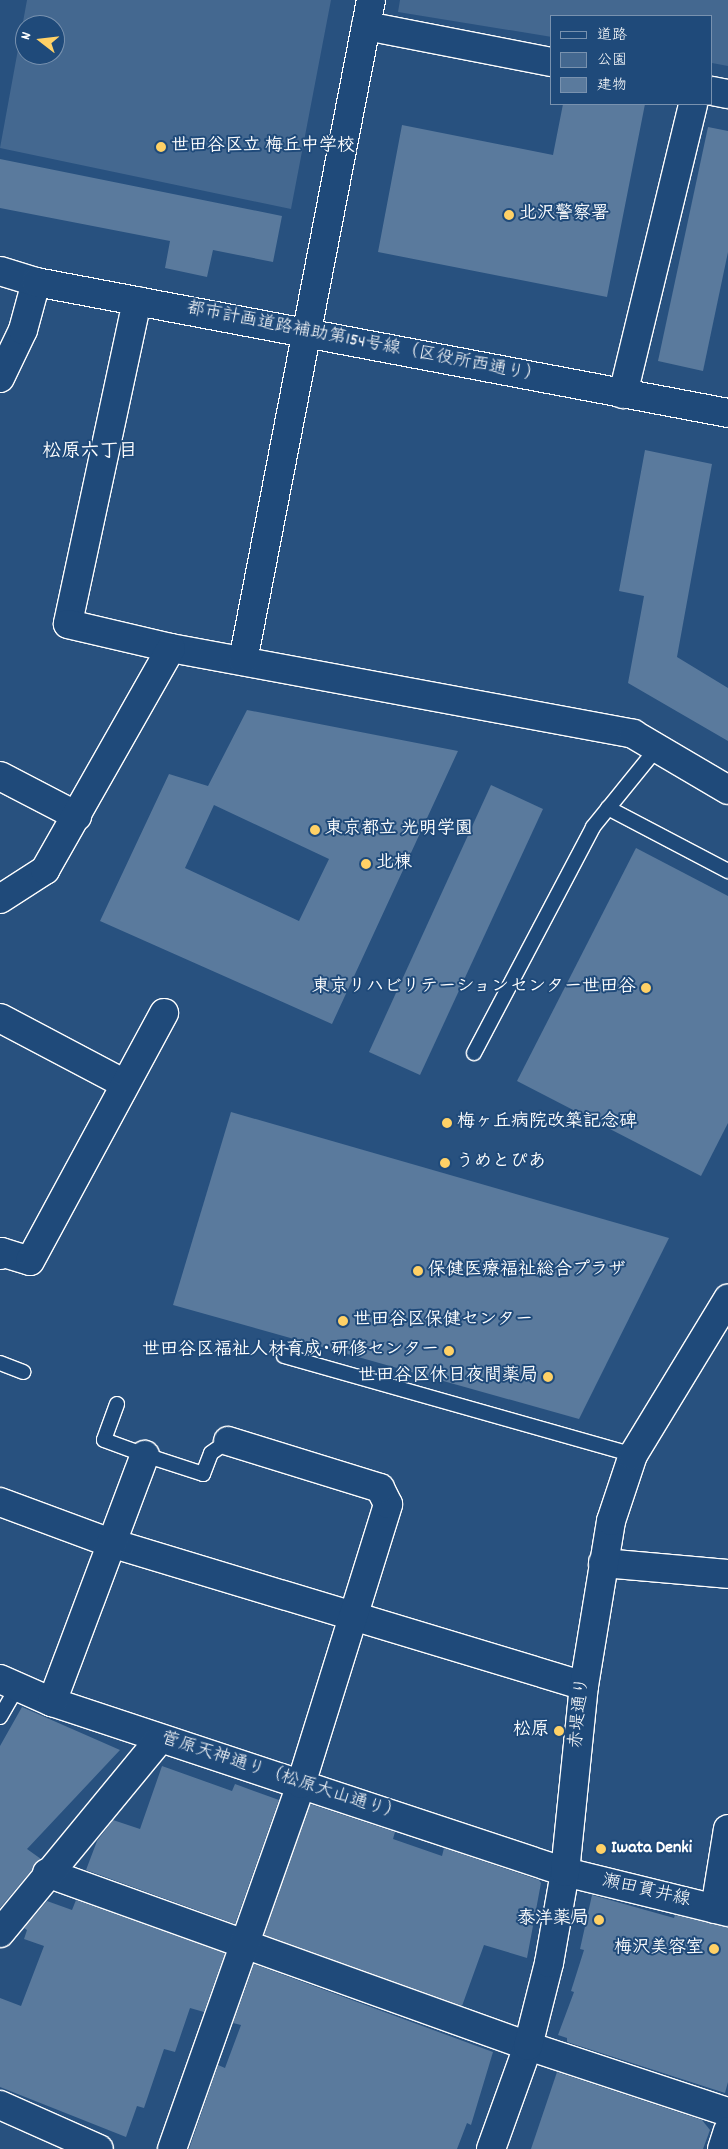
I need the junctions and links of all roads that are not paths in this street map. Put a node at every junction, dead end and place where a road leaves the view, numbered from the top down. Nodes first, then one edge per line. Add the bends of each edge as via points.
1 (369, 13) edge
2 (550, 61) edge
3 (713, 91) edge
4 (728, 94) edge
5 (693, 105) edge
6 (0, 272) edge
7 (36, 282) junction
8 (137, 301) junction
9 (307, 333) junction
10 (0, 378) edge
11 (623, 394) junction
12 (728, 413) edge
13 (171, 648) junction
14 (243, 662) junction
15 (658, 748) junction
16 (0, 776) edge
17 (728, 790) edge
18 (608, 808) junction
19 (77, 816) junction
20 (728, 871) edge
21 (0, 899) edge
22 (164, 1013) dead end
23 (0, 1018) edge
24 (474, 1053) dead end
25 (125, 1084) junction
26 (0, 1255) edge
27 (728, 1299) edge
28 (720, 1325) edge
29 (284, 1356) dead end
30 (0, 1363) edge
31 (23, 1372) dead end
32 (117, 1404) dead end
33 (228, 1441) joint
34 (145, 1455) junction
35 (633, 1455) junction
36 (0, 1502) edge
37 (111, 1543) junction
38 (603, 1563) junction
39 (728, 1574) edge
40 (351, 1616) junction
41 (9, 1683) edge
42 (584, 1686) junction
43 (52, 1702) junction
44 (0, 1717) edge
45 (160, 1738) junction
46 (301, 1784) junction
47 (728, 1829) edge
48 (564, 1872) junction
49 (47, 1873) junction
50 (722, 1910) edge
51 (0, 1933) edge
52 (245, 1942) junction
53 (528, 2046) junction
54 (0, 2105) edge
55 (728, 2112) edge
56 (728, 2131) edge
57 (99, 2149) edge
58 (172, 2149) edge
59 (491, 2149) edge
60 (722, 2149) edge

1 - 2 street
1 - 9 street
3 - 4 street
5 - 11 street
6 - 7 street, 都市計画道路補助第154号線（区役所西通り）
7 - 8 street, 都市計画道路補助第154号線（区役所西通り）
7 - 10 street via 23,330
8 - 9 street, 都市計画道路補助第154号線（区役所西通り）
8 - 13 street via 68,624
9 - 11 street, 都市計画道路補助第154号線（区役所西通り）
9 - 14 street
11 - 12 street, 都市計画道路補助第154号線（区役所西通り）
13 - 14 street
13 - 19 street
14 - 15 street via 633,734
15 - 17 street
15 - 18 lane
16 - 19 street
18 - 20 lane
18 - 24 lane via 593,827
19 - 21 street via 45,870
22 - 25 street
23 - 25 street
25 - 26 street via 30,1261 1,1252
27 - 28 street, 赤堤通り
28 - 35 street, 赤堤通り
29 - 35 lane
30 - 31 lane
32 - 34 lane via 104,1440
33 - 34 lane via 210,1454 203,1474
33 - 40 street via 380,1488 388,1504
34 - 37 street
35 - 38 street, 赤堤通り via 611,1521
36 - 37 street
37 - 40 street
37 - 43 street
38 - 39 street
38 - 42 street, 赤堤通り
40 - 42 street
40 - 46 street
41 - 43 street, 菅原天神通り（松原大山通り）
41 - 44 lane
42 - 48 street, 赤堤通り
43 - 45 street, 菅原天神通り（松原大山通り）
45 - 46 street, 菅原天神通り（松原大山通り）
45 - 49 street
46 - 48 street, 菅原天神通り（松原大山通り）
46 - 52 street
47 - 50 street
48 - 50 street, 瀬田貫井線
48 - 53 street, 赤堤通り via 544,1988
49 - 51 street
49 - 52 street
52 - 53 street
52 - 58 street
53 - 55 street
53 - 59 street, 赤堤通り
54 - 57 street
56 - 60 street

